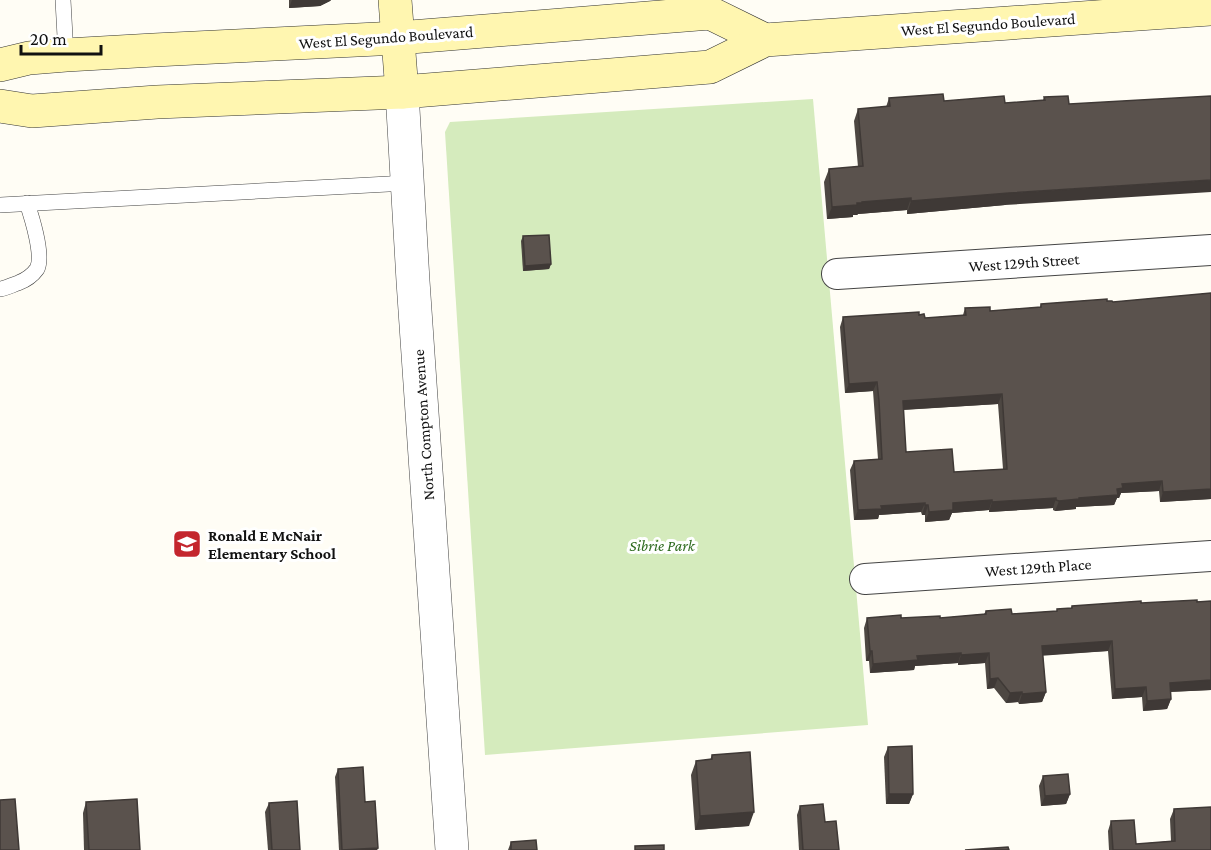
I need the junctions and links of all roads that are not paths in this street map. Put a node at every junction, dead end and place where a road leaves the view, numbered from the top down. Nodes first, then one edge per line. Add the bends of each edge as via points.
1 (63, 0) edge
2 (395, 0) edge
3 (1211, 9) edge
4 (398, 38) junction
5 (765, 40) junction
6 (66, 56) junction
7 (0, 65) edge
8 (402, 92) junction
9 (0, 106) edge
10 (408, 183) junction
11 (27, 203) junction
12 (0, 205) edge
13 (1211, 250) edge
14 (837, 274) dead end
15 (0, 289) edge
16 (1211, 556) edge
17 (865, 579) dead end
18 (452, 850) edge

1 - 6 lane
2 - 4 main road, North Compton Avenue
3 - 5 main road, West El Segundo Boulevard
4 - 5 main road, West El Segundo Boulevard via 710,13
4 - 6 main road, West El Segundo Boulevard
4 - 8 main road, North Compton Avenue
5 - 8 main road, West El Segundo Boulevard via 710,67
6 - 7 main road, West El Segundo Boulevard via 29,58
8 - 9 main road, West El Segundo Boulevard via 32,111
8 - 10 street, North Compton Avenue
10 - 11 lane
10 - 18 street, North Compton Avenue
11 - 12 lane
11 - 15 lane via 39,247 38,267 27,280
13 - 14 street, West 129th Street
16 - 17 street, West 129th Place

